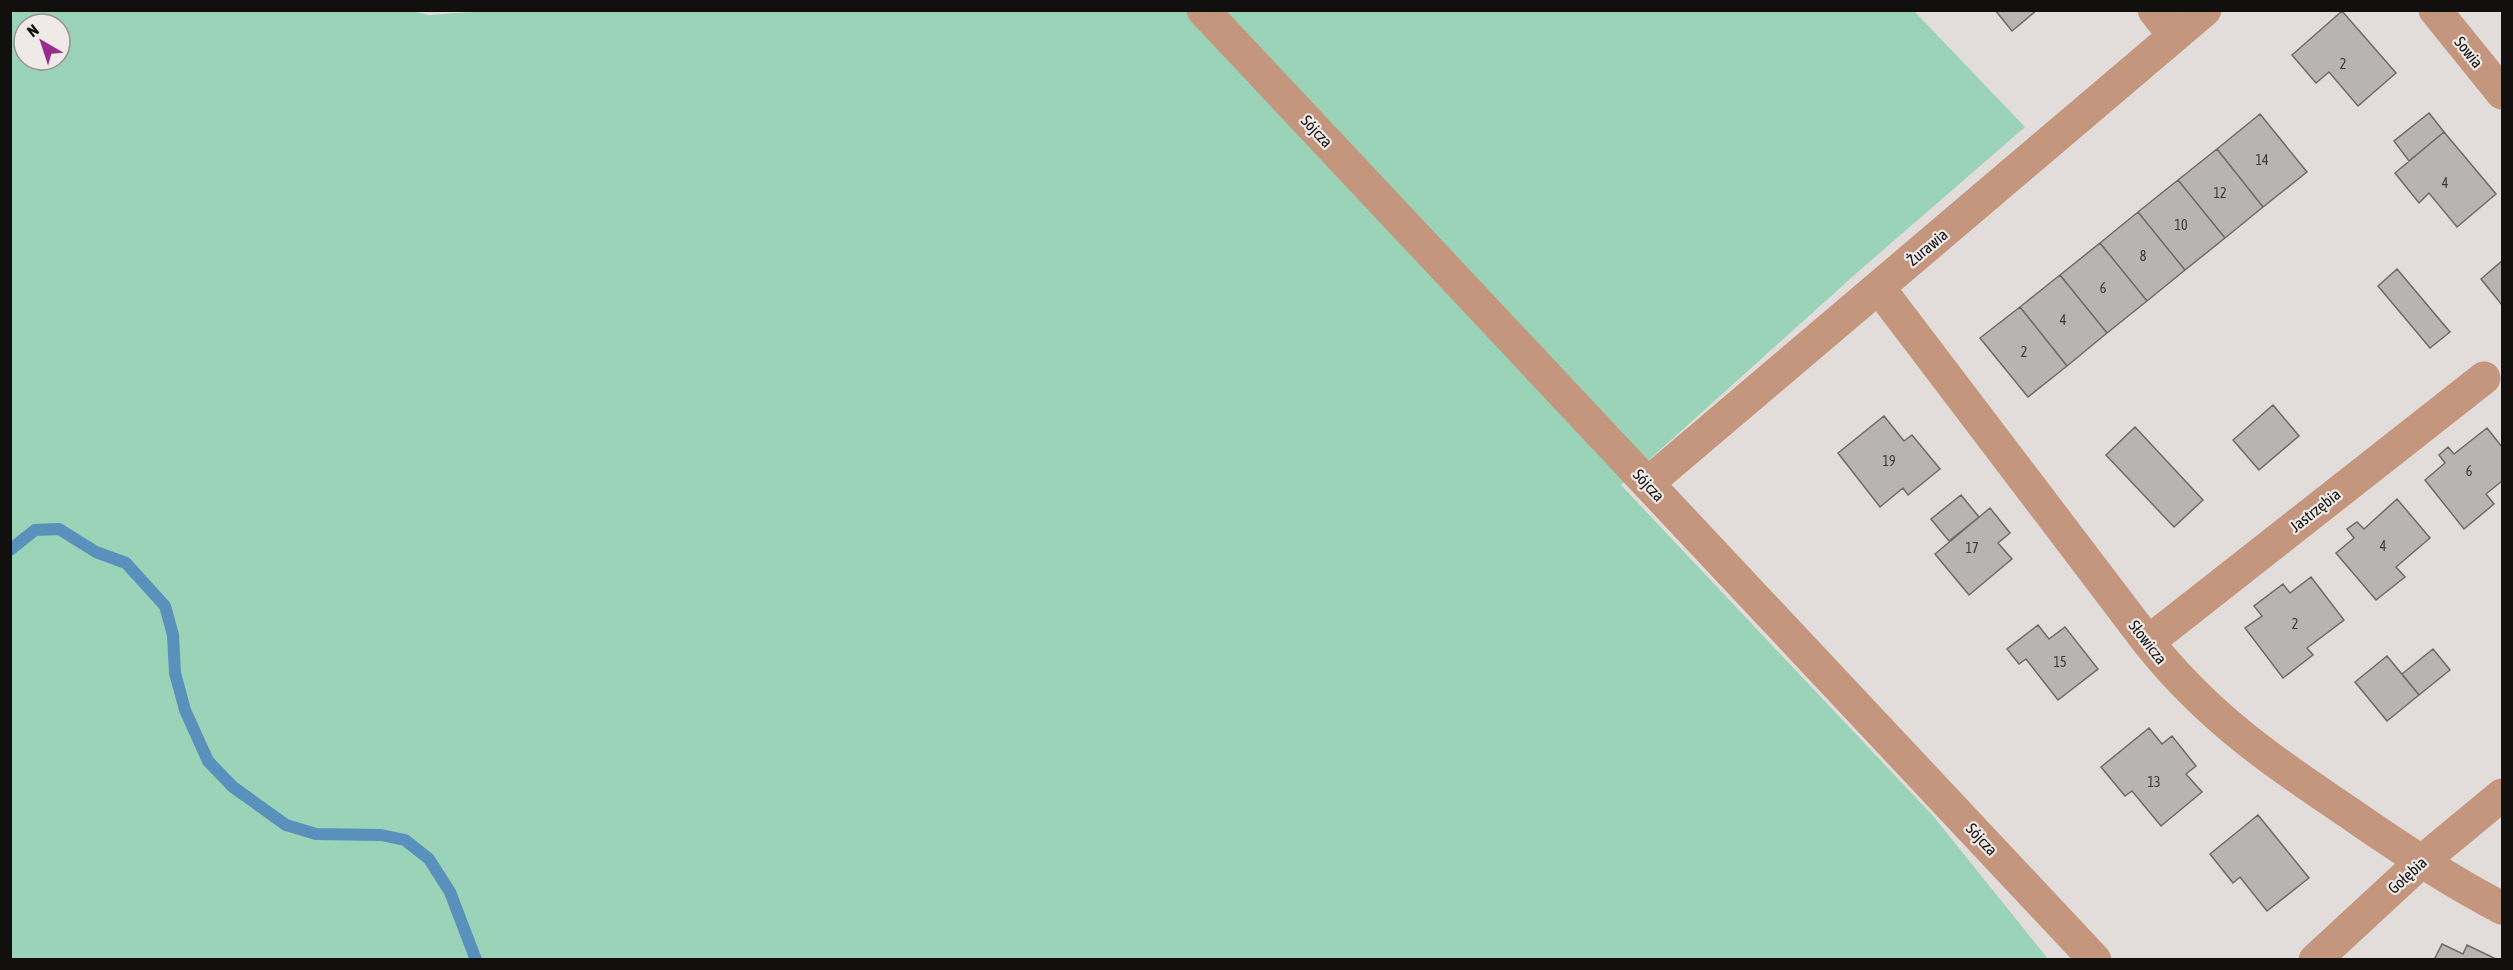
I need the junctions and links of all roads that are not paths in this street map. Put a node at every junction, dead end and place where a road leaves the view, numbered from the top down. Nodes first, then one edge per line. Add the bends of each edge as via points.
1 (1203, 10) edge
2 (2154, 10) edge
3 (2205, 10) edge
4 (2435, 10) edge
5 (2175, 36) junction
6 (2502, 93) edge
7 (1879, 288) junction
8 (2484, 378) dead end
9 (1648, 483) junction
10 (2148, 642) junction
11 (2502, 795) edge
12 (2421, 862) junction
13 (2502, 908) edge
14 (2095, 960) edge
15 (2315, 960) edge

1 - 9 street, Sójcza
2 - 5 street
3 - 5 street, Żurawia
4 - 6 street, Sowia
5 - 7 street, Żurawia
7 - 9 street, Żurawia
7 - 10 street, Słowicza
8 - 10 street, Jastrzębia
9 - 14 street, Sójcza
10 - 12 street, Słowicza via 2222,722
11 - 12 street, Gołębia
12 - 13 street, Słowicza
12 - 15 street, Gołębia

